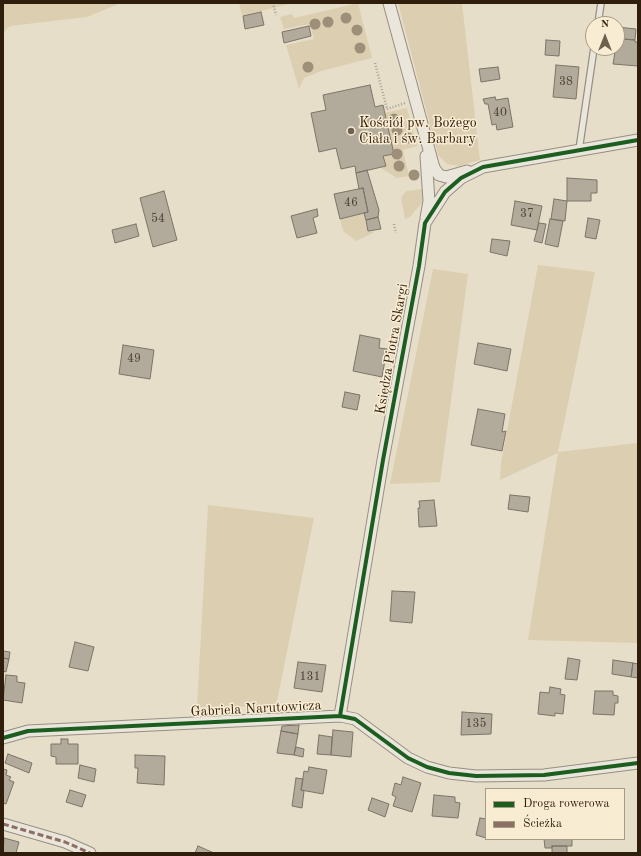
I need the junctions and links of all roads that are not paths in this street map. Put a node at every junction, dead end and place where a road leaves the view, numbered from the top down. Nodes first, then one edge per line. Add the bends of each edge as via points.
1 (389, 3) edge
2 (601, 3) edge
3 (599, 16) edge
4 (593, 56) edge
5 (424, 135) junction
6 (638, 138) edge
7 (579, 150) junction
8 (483, 167) junction
9 (425, 223) junction
10 (340, 716) junction
11 (3, 738) edge
12 (638, 763) edge
13 (3, 824) edge
14 (90, 853) edge

1 - 5 street, Księdza Piotra Skargi
2 - 3 lane
4 - 7 lane
5 - 8 street, Księdza Piotra Skargi via 434,168 439,175 446,176
5 - 9 street, Księdza Piotra Skargi via 429,200
6 - 7 street, Księdza Piotra Skargi
7 - 8 street, Księdza Piotra Skargi
8 - 9 street, Księdza Piotra Skargi via 461,178 444,192
9 - 10 street, Księdza Piotra Skargi
10 - 11 street, Gabriela Narutowicza via 28,731
10 - 12 street, Gabriela Narutowicza via 355,719 408,758 426,767 449,773 476,776 544,775
13 - 14 street via 65,842

